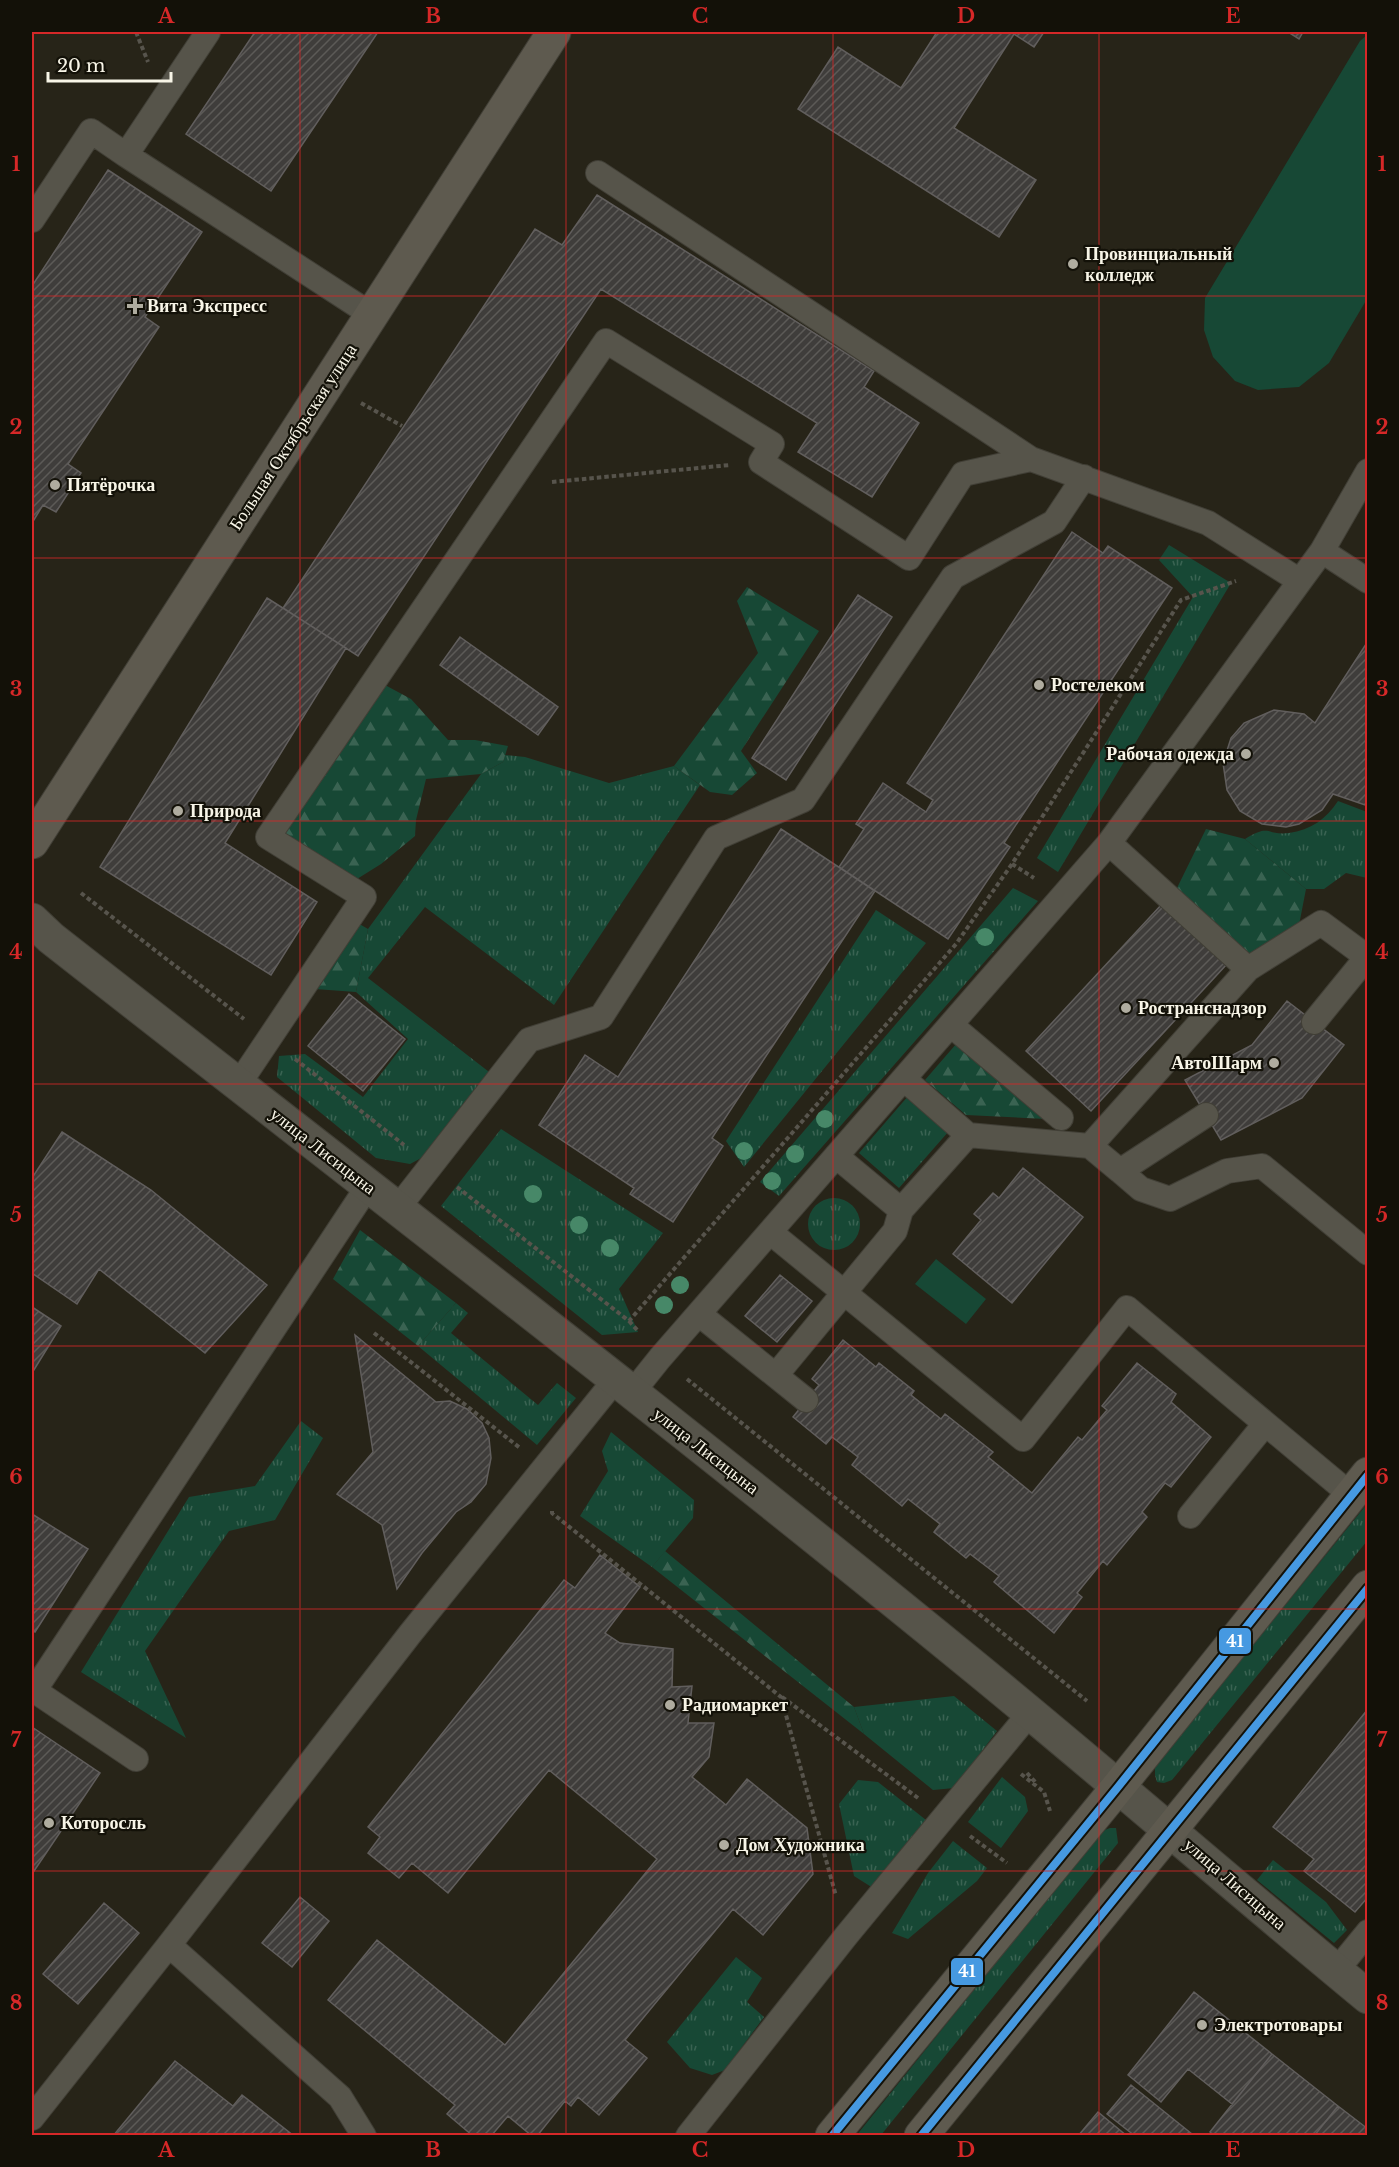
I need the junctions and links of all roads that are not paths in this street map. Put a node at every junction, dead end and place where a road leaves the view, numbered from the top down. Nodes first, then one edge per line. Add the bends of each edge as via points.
1 (208, 32) edge
2 (554, 32) edge
3 (126, 155) junction
4 (598, 173) dead end
5 (32, 220) edge
6 (372, 315) junction
7 (1031, 459) junction
8 (1368, 471) edge
9 (1084, 477) junction
10 (1322, 551) junction
11 (1300, 581) junction
12 (1368, 581) edge
13 (32, 842) edge
14 (1109, 843) junction
15 (32, 920) edge
16 (1367, 957) edge
17 (1248, 969) junction
18 (1314, 1022) dead end
19 (951, 1025) junction
20 (904, 1079) junction
21 (238, 1085) junction
22 (1206, 1115) dead end
23 (1061, 1118) dead end
24 (968, 1135) junction
25 (1090, 1146) junction
26 (836, 1156) junction
27 (1120, 1171) junction
28 (368, 1186) junction
29 (397, 1209) junction
30 (901, 1210) junction
31 (770, 1232) junction
32 (1368, 1254) edge
33 (843, 1294) junction
34 (699, 1314) junction
35 (776, 1375) junction
36 (624, 1386) junction
37 (806, 1400) dead end
38 (1265, 1424) junction
39 (1359, 1485) edge
40 (1190, 1516) dead end
41 (1368, 1587) edge
42 (33, 1690) edge
43 (1030, 1713) junction
44 (136, 1759) dead end
45 (1118, 1787) junction
46 (1171, 1830) junction
47 (1368, 1932) edge
48 (169, 1945) junction
49 (1336, 1971) junction
50 (1368, 1997) edge
51 (32, 2118) edge
52 (363, 2136) edge
53 (688, 2136) edge
54 (832, 2136) edge
55 (921, 2136) edge

1 - 3 lane
2 - 6 main road, Большая Октябрьская улица
3 - 5 lane via 91,131
3 - 6 lane
4 - 7 lane
6 - 13 main road, Большая Октябрьская улица
7 - 9 lane
7 - 21 lane via 963,474 909,558 761,462 772,444 606,341 268,837 364,897
8 - 10 lane
9 - 11 lane via 1208,523
9 - 29 lane via 1054,522 953,577 803,800 716,838 601,1017 529,1040
10 - 11 lane
10 - 12 lane
11 - 14 lane
14 - 17 lane
14 - 19 lane
15 - 21 street, улица Лисицына
16 - 17 lane via 1321,923
16 - 18 lane
17 - 25 lane
19 - 20 lane
19 - 23 lane
20 - 24 lane
20 - 26 lane
21 - 28 street, улица Лисицына
22 - 27 lane
24 - 25 lane
24 - 30 lane
25 - 27 lane
26 - 30 lane
26 - 31 lane
27 - 32 lane via 1141,1189 1170,1199 1227,1171 1262,1166
28 - 29 street, улица Лисицына
28 - 42 lane
29 - 36 street, улица Лисицына
30 - 33 lane via 895,1231
31 - 33 lane
31 - 34 lane
33 - 35 lane
33 - 38 lane via 1023,1439 1127,1308
34 - 35 lane
34 - 36 lane via 660,1358
35 - 37 lane
36 - 43 street, улица Лисицына
36 - 48 lane via 544,1468
38 - 39 lane
38 - 40 lane
39 - 45 main road
41 - 46 main road
42 - 44 lane
43 - 45 street, улица Лисицына
43 - 53 lane
45 - 46 street, улица Лисицына
45 - 54 main road
46 - 49 street, улица Лисицына
46 - 55 main road
47 - 49 lane
48 - 51 lane
48 - 52 lane via 340,2097
49 - 50 street, улица Лисицына

